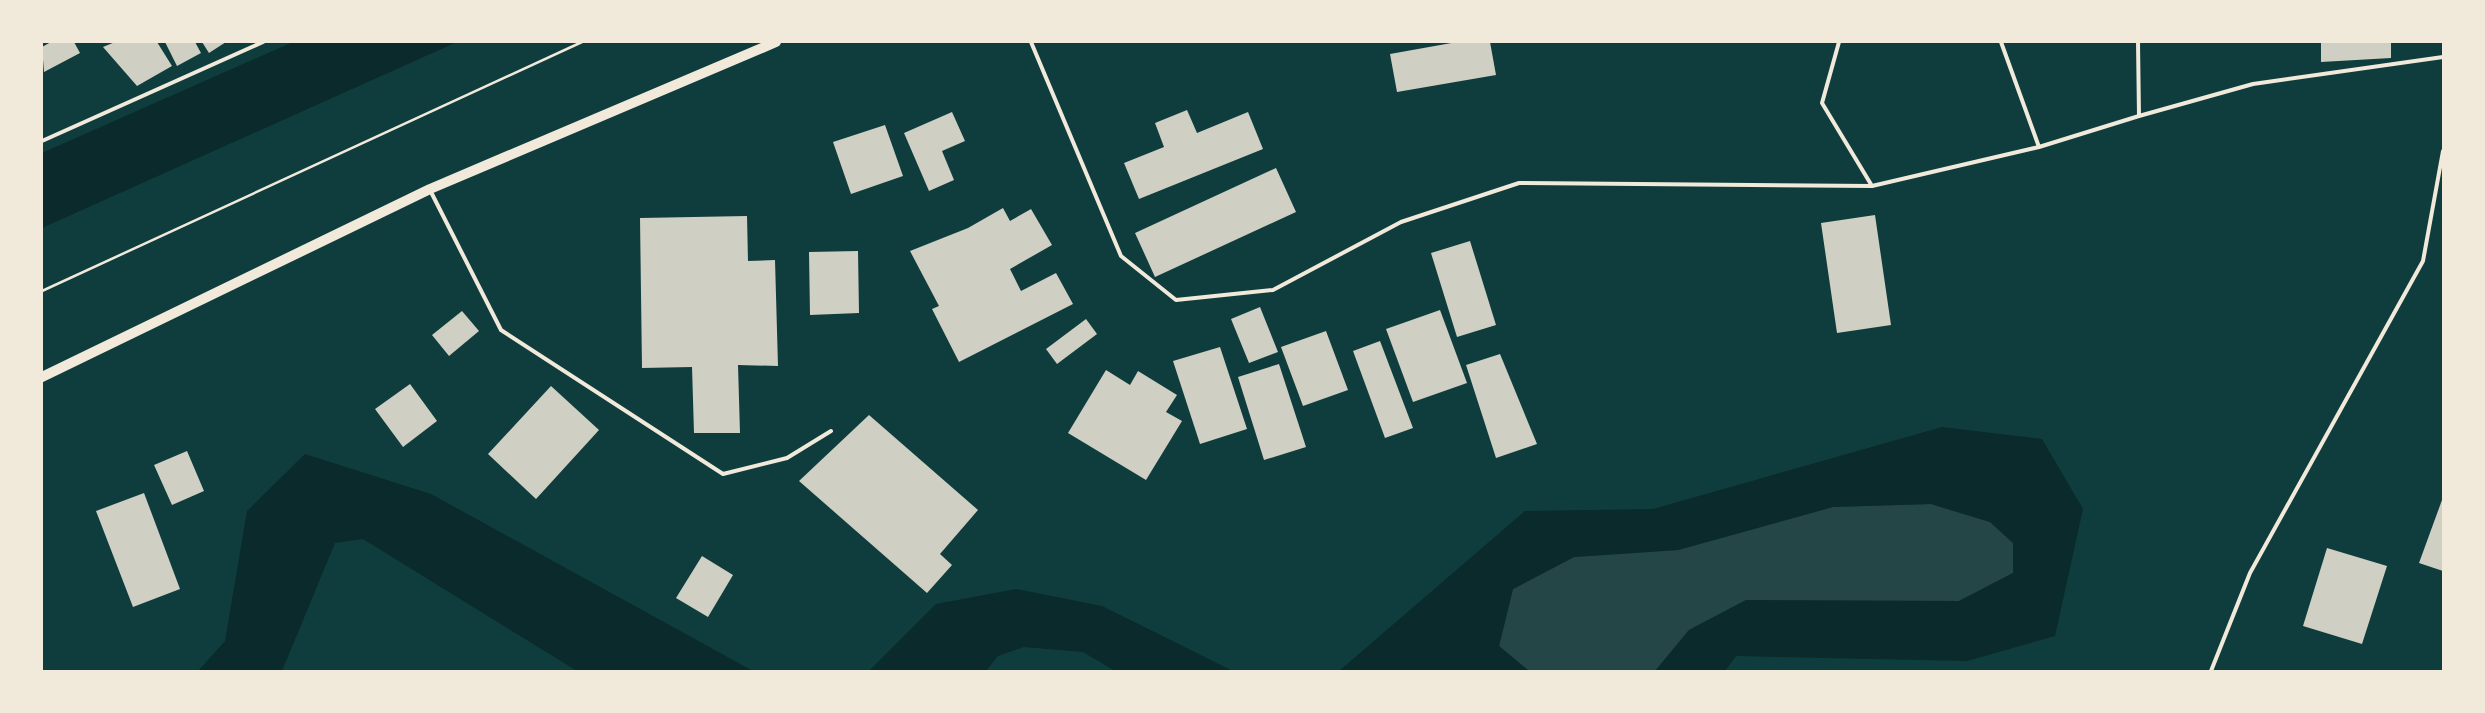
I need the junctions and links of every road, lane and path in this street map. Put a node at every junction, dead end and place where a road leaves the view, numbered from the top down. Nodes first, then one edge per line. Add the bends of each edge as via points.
1 (263, 42) edge
2 (582, 42) edge
3 (776, 42) edge
4 (1030, 42) edge
5 (1839, 42) edge
6 (2001, 42) edge
7 (2138, 42) edge
8 (2443, 57) edge
9 (2139, 116) junction
10 (42, 141) edge
11 (2039, 147) junction
12 (2443, 151) edge
13 (1872, 186) junction
14 (430, 189) junction
15 (42, 291) edge
16 (42, 377) edge
17 (831, 431) dead end
18 (2211, 671) edge

1 - 10 street
2 - 15 path
3 - 14 main road
4 - 13 street via 1121,256 1176,300 1273,290 1401,222 1519,183
5 - 13 street via 1822,103
6 - 11 street
7 - 9 street
8 - 9 street via 2253,84
9 - 11 street
11 - 13 street
12 - 18 street via 2423,261 2250,573
14 - 16 main road
14 - 17 street via 501,330 723,474 787,458

